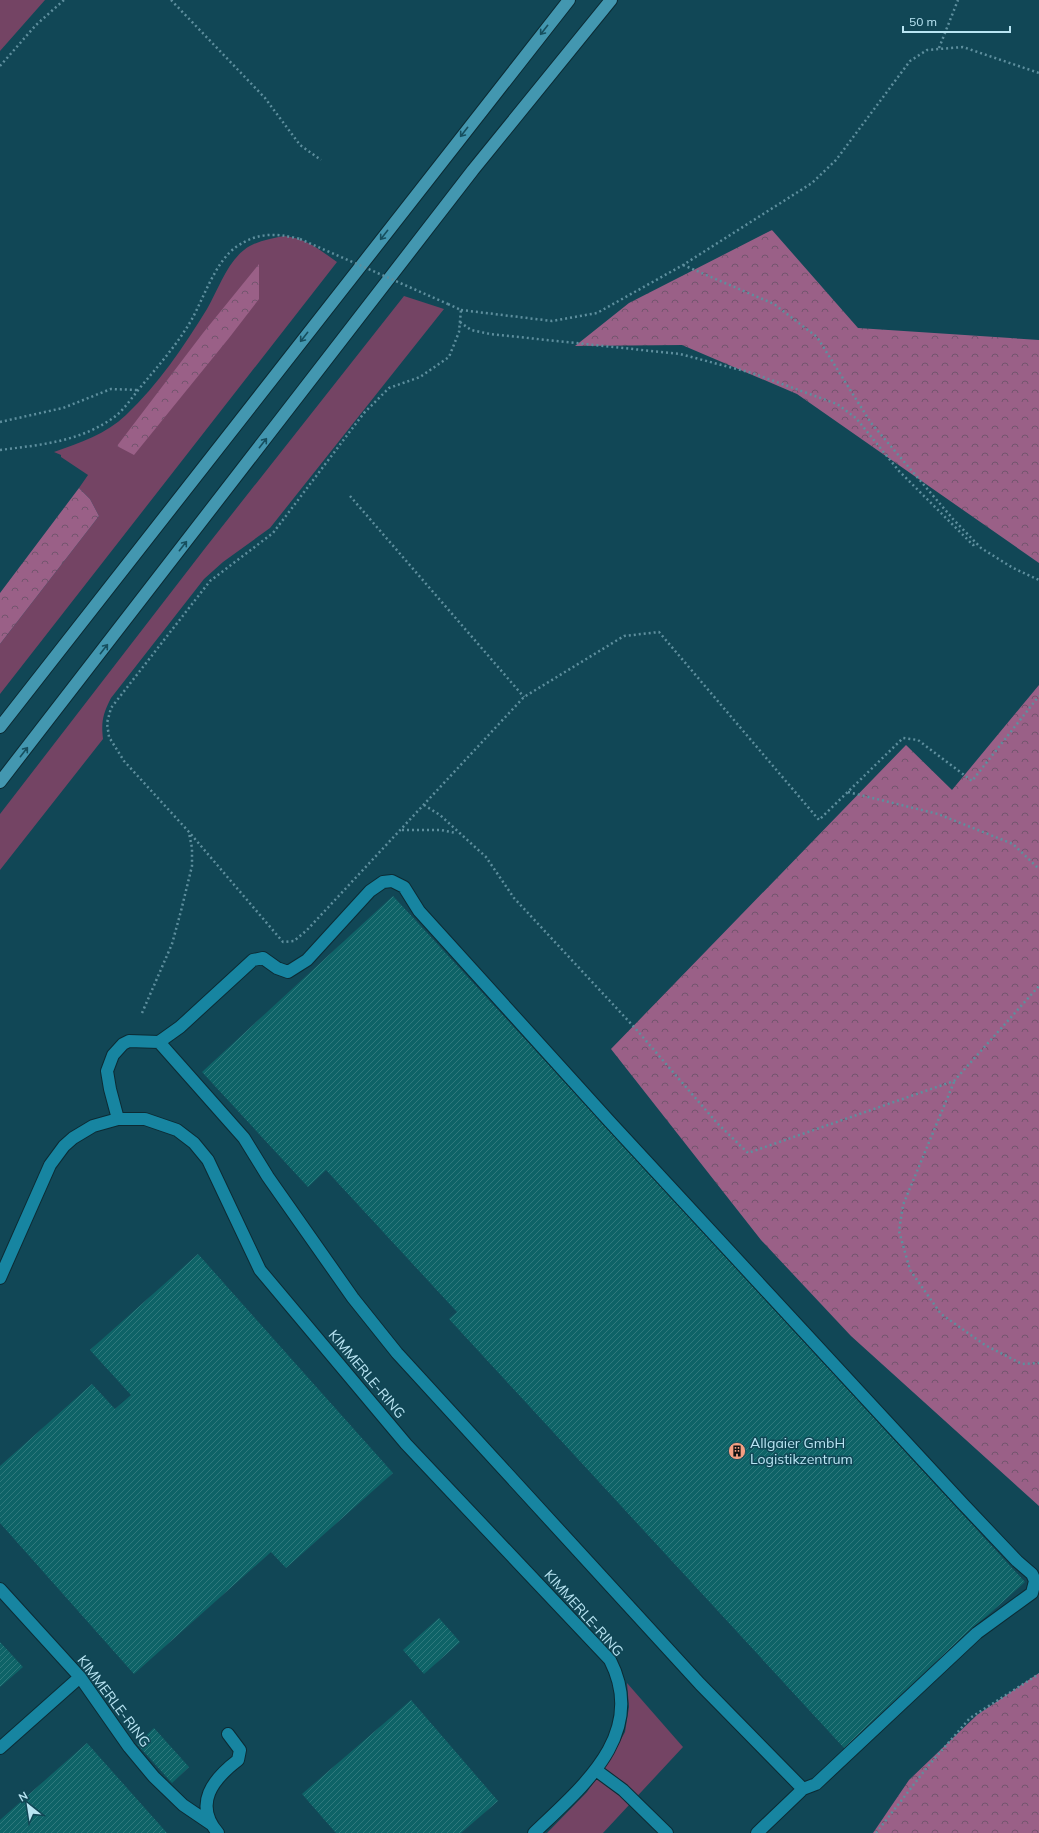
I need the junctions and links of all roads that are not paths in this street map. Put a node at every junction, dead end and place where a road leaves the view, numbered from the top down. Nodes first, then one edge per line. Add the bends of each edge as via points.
1 (569, 0) edge
2 (611, 0) edge
3 (0, 727) edge
4 (0, 782) edge
5 (159, 1042) junction
6 (118, 1119) junction
7 (0, 1278) edge
8 (0, 1589) edge
9 (80, 1677) junction
10 (228, 1734) dead end
11 (0, 1748) edge
12 (600, 1773) dead end
13 (802, 1789) junction
14 (214, 1829) edge
15 (534, 1833) edge
16 (667, 1833) edge
17 (757, 1833) edge

1 -> 3 highway
4 -> 2 highway via 472,170
5 - 6 street via 129,1041 114,1055 107,1071
5 - 13 street via 244,1138 268,1177 353,1298 397,1353 695,1678
5 - 13 street via 180,1028 247,963 263,958 288,972 307,960 370,891 383,882 392,881 404,887 419,911 610,1122 958,1498 1032,1574 1035,1581 1029,1596 977,1633 816,1784
6 - 7 street, KIMMERLE-RING via 83,1132 68,1142 56,1155
6 - 15 street, KIMMERLE-RING via 145,1119 158,1122 177,1130 194,1142 208,1160 260,1270 406,1444 610,1660 620,1683 622,1696 621,1720 613,1743 578,1791
8 - 9 street, KIMMERLE-RING
9 - 11 street
9 - 14 street, KIMMERLE-RING via 128,1746 154,1777 183,1805
10 - 14 street, KIMMERLE-RING via 240,1750 238,1760 214,1783 206,1798
12 - 16 street via 623,1790
13 - 17 street

